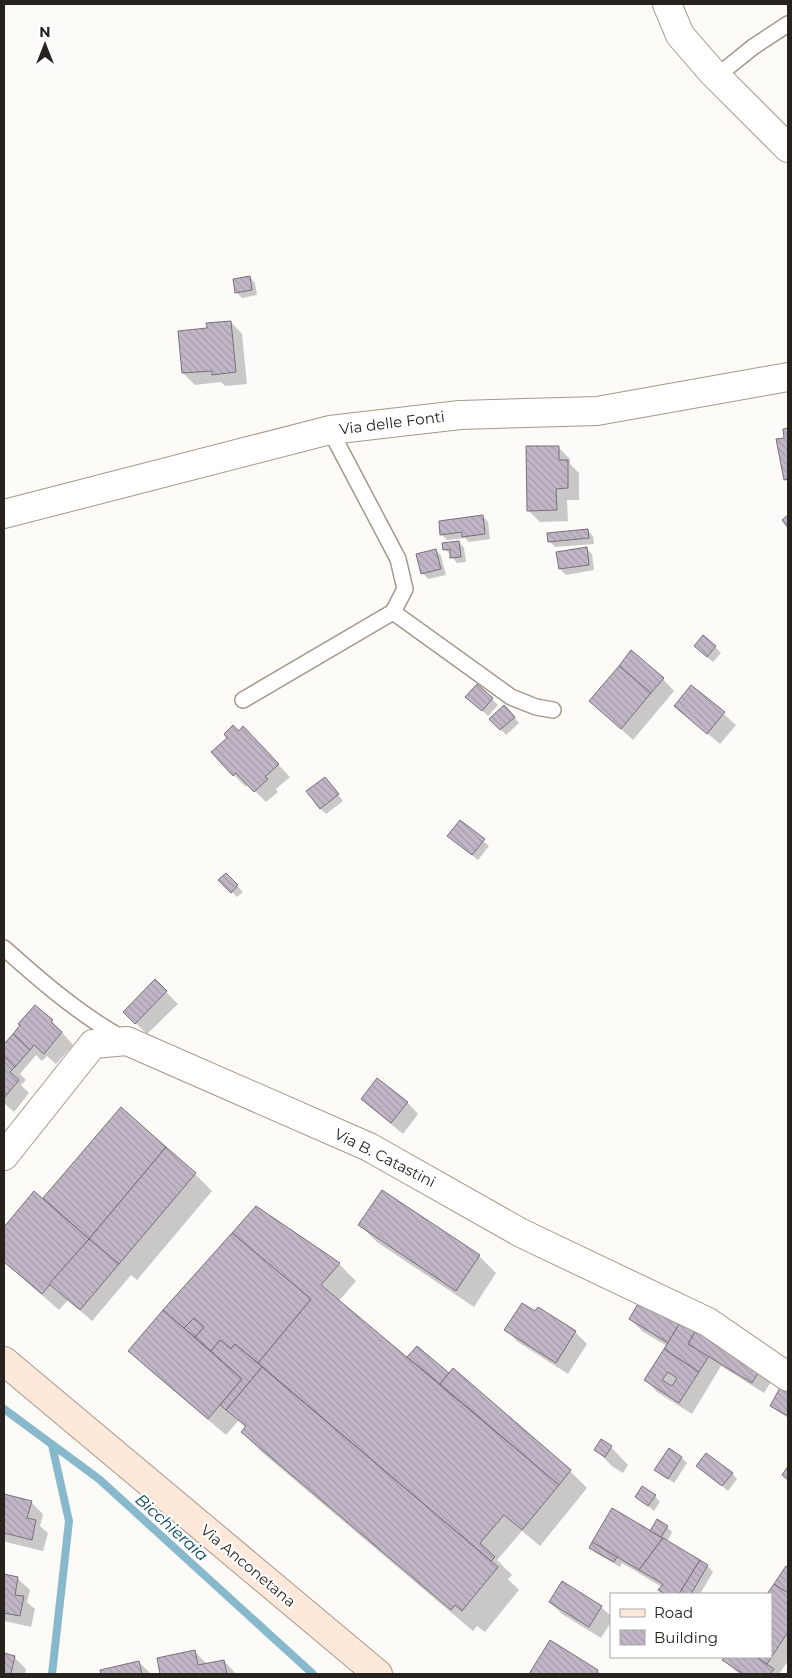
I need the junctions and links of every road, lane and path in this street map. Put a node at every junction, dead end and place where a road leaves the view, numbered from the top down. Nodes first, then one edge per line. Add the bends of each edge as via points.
1 (667, 4) edge
2 (788, 24) edge
3 (716, 76) junction
4 (788, 148) edge
5 (788, 377) edge
6 (330, 430) junction
7 (4, 514) edge
8 (393, 612) junction
9 (243, 700) dead end
10 (553, 710) dead end
11 (4, 948) edge
12 (127, 1041) junction
13 (4, 1156) edge
14 (4, 1361) edge
15 (788, 1377) edge
16 (378, 1674) edge

1 - 3 street via 680,35
2 - 3 lane
3 - 4 street
5 - 6 street, Via delle Fonti via 597,410 460,415
6 - 7 street, Via delle Fonti
6 - 8 lane via 398,559 405,589
8 - 9 lane
8 - 10 lane via 511,696 536,707
11 - 12 lane via 59,996
12 - 13 street, Via B. Catastini via 93,1044
12 - 15 street, Via B. Catastini via 369,1147 521,1233 708,1322
14 - 16 main road, Via Anconetana

